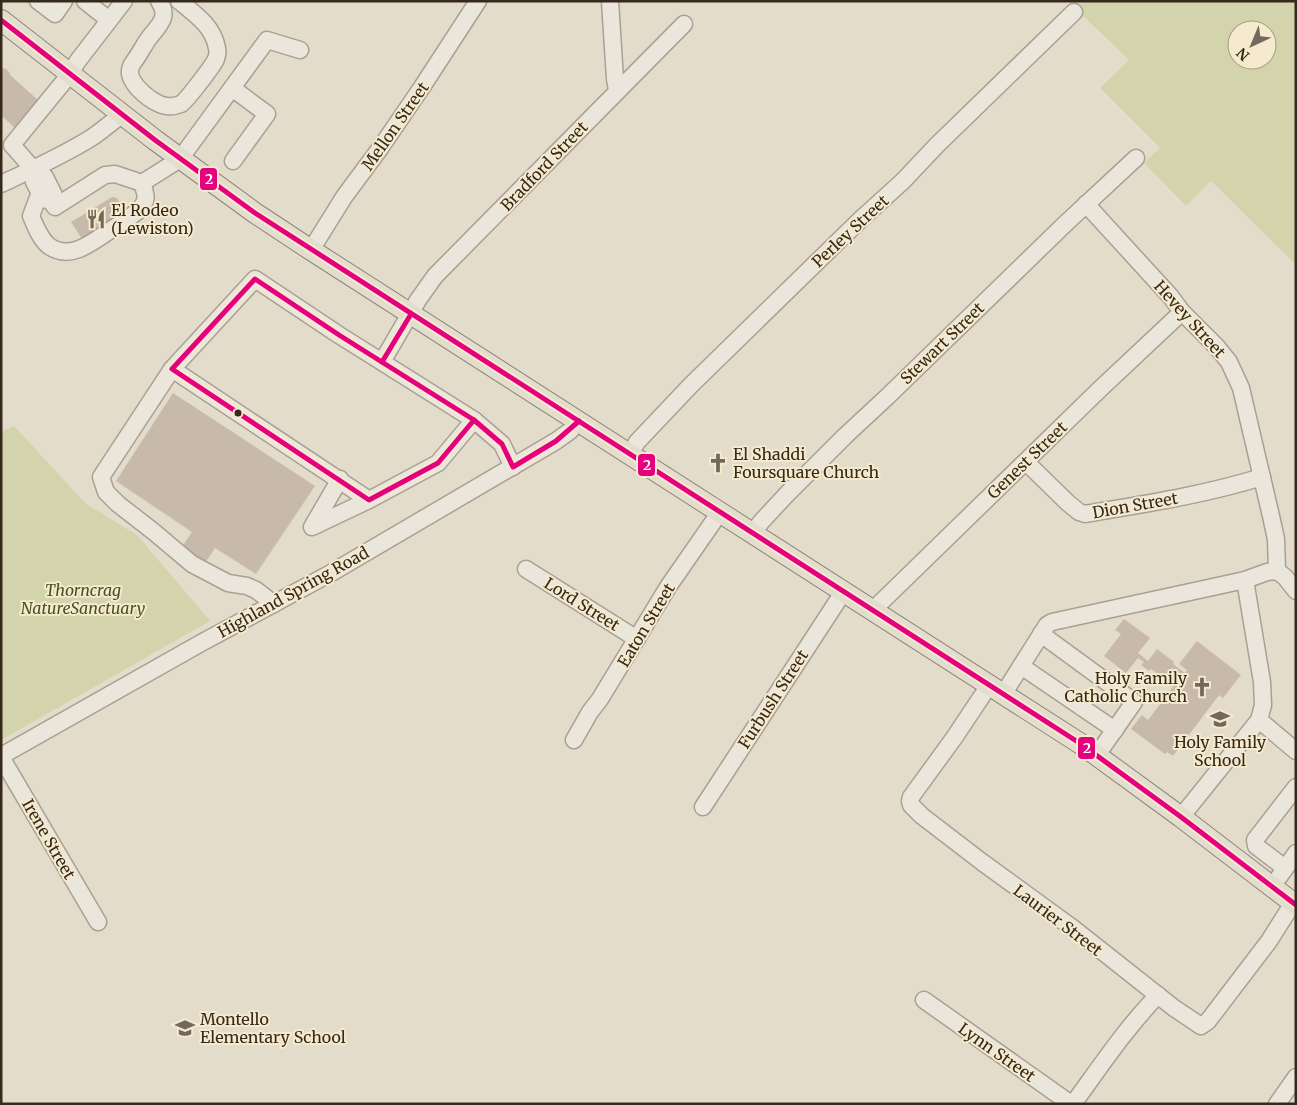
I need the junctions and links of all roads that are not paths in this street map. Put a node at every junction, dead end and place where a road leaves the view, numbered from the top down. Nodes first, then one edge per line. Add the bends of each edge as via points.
1 (38, 1) edge
2 (64, 1) edge
3 (85, 1) edge
4 (124, 1) edge
5 (159, 1) edge
6 (179, 1) edge
7 (478, 1) edge
8 (610, 1) edge
9 (1074, 12) dead end
10 (109, 20) junction
11 (2, 22) edge
12 (684, 24) dead end
13 (300, 50) dead end
14 (70, 74) junction
15 (232, 88) junction
16 (617, 90) junction
17 (122, 115) junction
18 (7, 139) edge
19 (1136, 158) dead end
20 (180, 159) junction
21 (233, 161) dead end
22 (35, 172) junction
23 (142, 183) junction
24 (1, 184) edge
25 (46, 197) junction
26 (1086, 204) junction
27 (311, 250) junction
28 (1182, 312) junction
29 (410, 314) junction
30 (382, 362) junction
31 (172, 369) junction
32 (474, 420) junction
33 (579, 421) junction
34 (630, 454) junction
35 (1026, 462) junction
36 (513, 467) junction
37 (1262, 477) junction
38 (340, 479) junction
39 (369, 500) junction
40 (720, 512) junction
41 (753, 533) junction
42 (526, 570) dead end
43 (1276, 571) junction
44 (1245, 580) junction
45 (844, 591) junction
46 (1296, 591) edge
47 (274, 604) junction
48 (873, 610) junction
49 (1041, 634) junction
50 (637, 639) junction
51 (1021, 666) junction
52 (997, 689) junction
53 (1259, 720) junction
54 (1115, 730) junction
55 (574, 740) dead end
56 (1296, 750) edge
57 (1098, 755) junction
58 (1, 756) edge
59 (1296, 787) edge
60 (703, 806) dead end
61 (1181, 817) junction
62 (1292, 860) edge
63 (1271, 886) junction
64 (1295, 904) edge
65 (98, 922) dead end
66 (1158, 995) junction
67 (924, 1000) dead end
68 (1296, 1077) edge
69 (1072, 1104) edge
70 (1276, 1104) edge

1 - 2 street via 55,14
3 - 10 street
4 - 10 street
5 - 6 street via 164,16 130,67 130,74 135,84 162,106 182,103 211,67 218,49 208,27
7 - 27 street, Mellon Street
8 - 16 street
9 - 34 street, Perley Street via 691,385
10 - 14 street
11 - 14 main road
12 - 16 street, Bradford Street
13 - 15 street via 267,40
14 - 17 main road
14 - 18 street
15 - 20 street
15 - 21 street via 267,114
16 - 29 street, Bradford Street via 435,276
17 - 20 main road
17 - 22 street
18 - 22 street
19 - 26 street, Stewart Street
20 - 23 street
20 - 27 main road
22 - 24 street
22 - 25 street via 34,182
23 - 25 street via 114,174 106,175 55,207
23 - 25 street via 145,203 138,211 84,248 70,252 58,251 48,245 31,216
26 - 28 street, Hevey Street
26 - 41 street, Stewart Street via 838,443
27 - 29 main road
28 - 35 street, Genest Street
28 - 37 street, Hevey Street via 1229,362 1241,388
29 - 30 street, Bradford Street
29 - 33 main road
30 - 31 street via 255,279
30 - 32 street
31 - 38 street
31 - 47 street via 101,477 106,492 192,564 228,583 256,590
32 - 36 street via 502,444
32 - 39 street via 438,463
33 - 34 main road
33 - 36 street, Highland Spring Road via 556,441
34 - 40 main road
35 - 37 street, Dion Street via 1068,503 1085,514 1179,497
35 - 48 street, Genest Street
36 - 47 street, Highland Spring Road
37 - 43 street, Hevey Street via 1276,539
38 - 39 street
38 - 39 street via 312,527
40 - 41 main road
40 - 50 street, Eaton Street
41 - 45 main road
42 - 50 street, Lord Street
43 - 44 street
43 - 46 street
44 - 49 street via 1052,622
44 - 53 street via 1262,682 1263,705
45 - 48 main road
45 - 60 street, Furbush Street
47 - 58 street, Highland Spring Road
48 - 52 main road
49 - 51 street
49 - 54 street via 1134,702
50 - 55 street, Eaton Street
51 - 52 street
51 - 54 street
52 - 57 main road
52 - 66 street, Laurier Street via 954,738 911,797 911,805
53 - 56 street
53 - 61 street
54 - 57 street
57 - 61 main road
58 - 65 street, Irene Street
59 - 62 street via 1255,840 1256,846
61 - 63 main road
62 - 63 street
63 - 64 main road
64 - 66 street, Laurier Street via 1205,1024 1197,1024
66 - 69 street
67 - 69 street, Lynn Street
68 - 70 street

